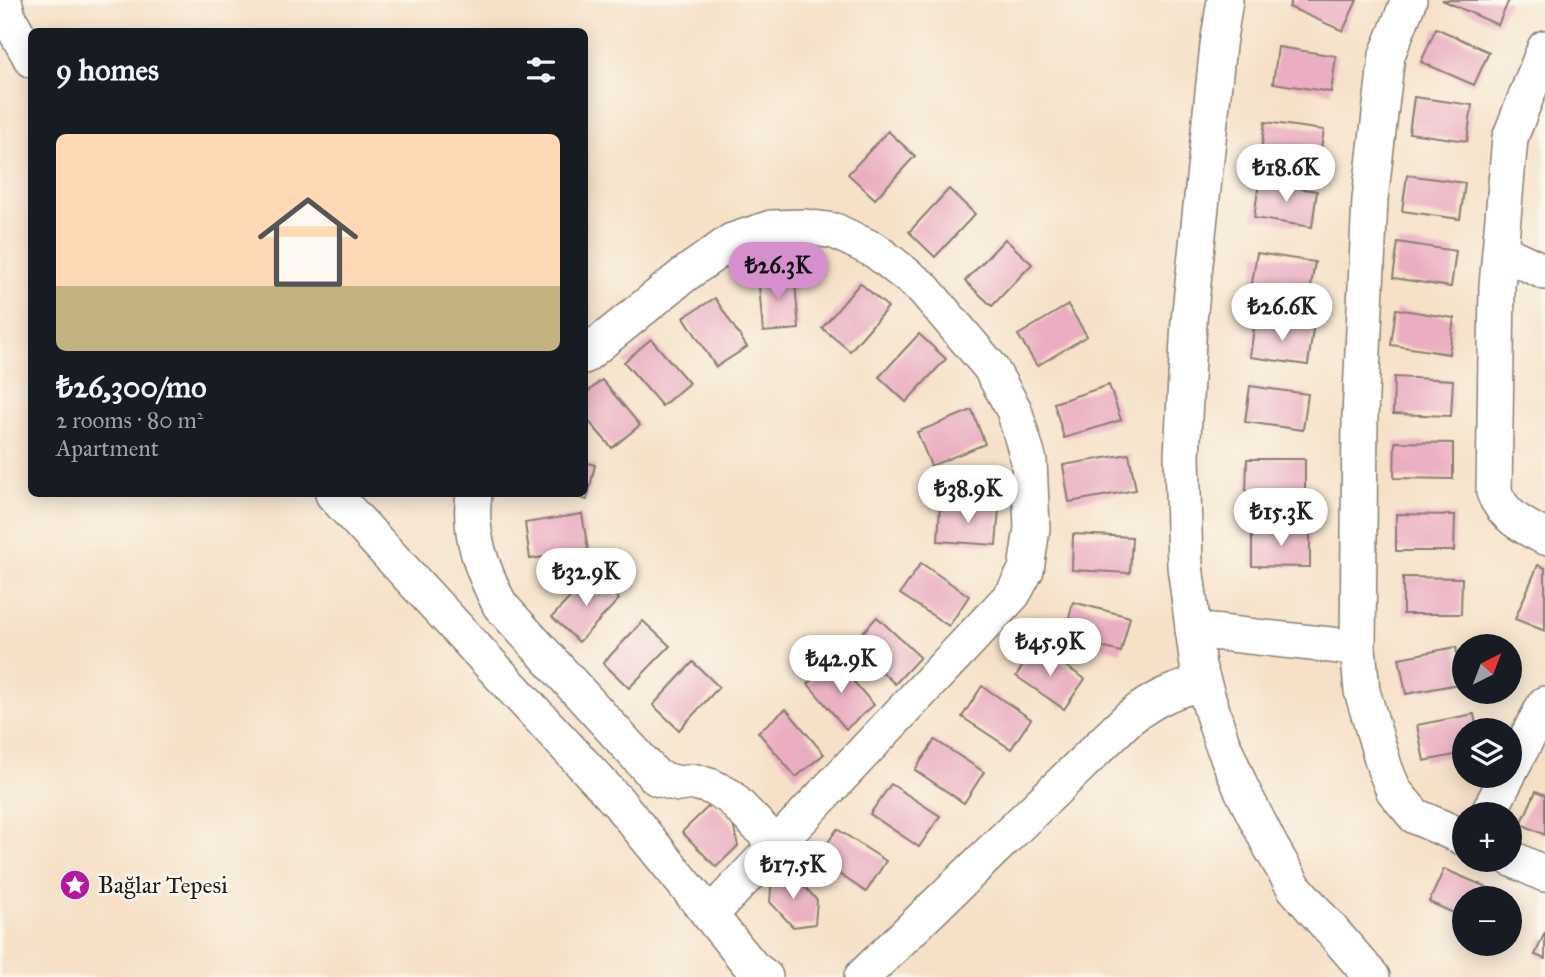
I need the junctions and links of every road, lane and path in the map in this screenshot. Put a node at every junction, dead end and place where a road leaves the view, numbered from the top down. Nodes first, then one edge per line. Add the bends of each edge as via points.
1 (4, 0) edge
2 (1225, 0) edge
3 (1409, 0) edge
4 (1545, 48) edge
5 (28, 53) edge
6 (1534, 108) edge
7 (1500, 250) junction
8 (1545, 272) edge
9 (588, 353) edge
10 (336, 497) edge
11 (474, 497) edge
12 (1545, 537) edge
13 (1193, 630) junction
14 (1358, 648) junction
15 (1203, 683) junction
16 (1545, 704) edge
17 (1522, 748) edge
18 (1452, 832) edge
19 (777, 845) junction
20 (1522, 863) edge
21 (1545, 874) edge
22 (710, 915) junction
23 (765, 977) edge
24 (862, 977) edge
25 (1372, 977) edge

1 - 5 street
2 - 13 street via 1189,321 1182,456 1185,566
3 - 14 street via 1387,55 1370,200 1360,417
4 - 6 street
6 - 7 street via 1510,138
7 - 8 street
7 - 12 street via 1494,492 1497,502 1517,523
9 - 19 street via 732,240 771,228 805,226 835,231 876,251 923,288 990,367 1014,410 1029,461 1032,528 1026,570 1013,594
10 - 22 street via 618,802
11 - 19 street via 471,512 477,547 500,605 657,778 679,784 696,782 729,796
13 - 14 street
13 - 15 street
14 - 18 street via 1362,691 1394,791 1415,816
15 - 24 street via 1152,701 1129,719
15 - 25 street via 1241,788 1276,857 1294,887
16 - 17 street
19 - 22 street
20 - 21 street
22 - 23 street

